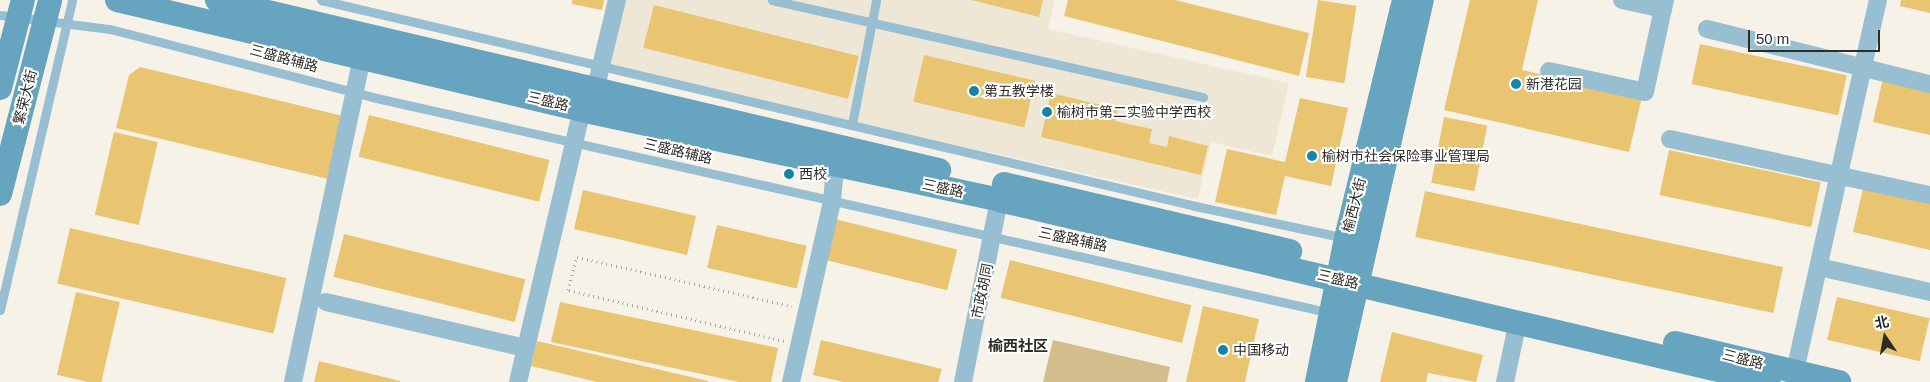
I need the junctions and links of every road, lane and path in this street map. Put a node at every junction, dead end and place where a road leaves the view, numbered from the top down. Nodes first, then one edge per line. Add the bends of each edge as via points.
1 (72, 0) edge
2 (116, 0) edge
3 (217, 0) edge
4 (321, 0) edge
5 (617, 0) edge
6 (772, 0) edge
7 (876, 0) edge
8 (1404, 0) edge
9 (1422, 0) edge
10 (1622, 0) edge
11 (1878, 0) edge
12 (1664, 5) edge
13 (14, 11) edge
14 (54, 14) edge
15 (870, 24) junction
16 (1707, 29) dead end
17 (365, 46) junction
18 (1862, 68) junction
19 (1549, 70) dead end
20 (598, 77) junction
21 (1930, 84) edge
22 (0, 88) edge
23 (356, 92) junction
24 (1203, 97) dead end
25 (586, 111) junction
26 (852, 124) junction
27 (1670, 139) dead end
28 (573, 141) junction
29 (835, 164) junction
30 (1839, 175) junction
31 (0, 194) edge
32 (1930, 195) edge
33 (1000, 200) junction
34 (832, 201) junction
35 (993, 236) junction
36 (1357, 240) junction
37 (1818, 267) junction
38 (1349, 274) junction
39 (1930, 292) edge
40 (326, 302) dead end
41 (0, 310) edge
42 (807, 310) junction
43 (1341, 315) junction
44 (1518, 321) junction
45 (801, 345) junction
46 (526, 348) junction
47 (1796, 371) junction
48 (293, 382) edge
49 (518, 382) edge
50 (791, 382) edge
51 (963, 382) edge
52 (1317, 382) edge
53 (1335, 382) edge
54 (1505, 382) edge
55 (1769, 382) edge
56 (1839, 382) edge

1 - 14 lane
2 - 17 main road, 三盛路
3 - 17 main road, 三盛路
4 - 20 lane
5 - 20 street
6 - 15 lane
7 - 15 lane
8 - 36 main road, 榆西大街
9 - 36 main road, 榆西大街
10 - 12 street
11 - 18 street
12 - 19 street via 1645,92
13 - 14 lane, 三盛路辅路
13 - 22 main road, 繁荣大街
14 - 23 lane, 三盛路辅路
14 - 31 main road, 繁荣大街
14 - 41 lane
15 - 24 lane
15 - 26 lane
16 - 18 street
17 - 20 main road, 三盛路
17 - 23 street
17 - 25 main road, 三盛路
18 - 21 street
18 - 30 street
20 - 25 street
20 - 26 lane
20 - 38 main road, 三盛路
23 - 28 lane, 三盛路辅路
23 - 48 street
25 - 28 street
25 - 29 main road, 三盛路
26 - 36 lane
27 - 30 street
28 - 34 lane, 三盛路辅路
28 - 46 street
29 - 33 main road, 三盛路
29 - 34 street
30 - 32 street
30 - 37 street
33 - 35 street, 市政胡同
33 - 38 main road, 三盛路
34 - 35 lane, 三盛路辅路
34 - 42 street
35 - 43 lane, 三盛路辅路
35 - 51 street, 市政胡同
36 - 38 main road, 榆西大街
37 - 39 street
37 - 47 street
38 - 43 main road, 榆西大街
38 - 44 main road, 三盛路
38 - 47 main road, 三盛路
40 - 46 street
42 - 45 street
42 - 45 path via 577,257 568,290
43 - 52 main road, 榆西大街
43 - 53 main road, 榆西大街
44 - 54 street
44 - 55 main road, 三盛路
45 - 50 street
46 - 49 street
47 - 56 main road, 三盛路

